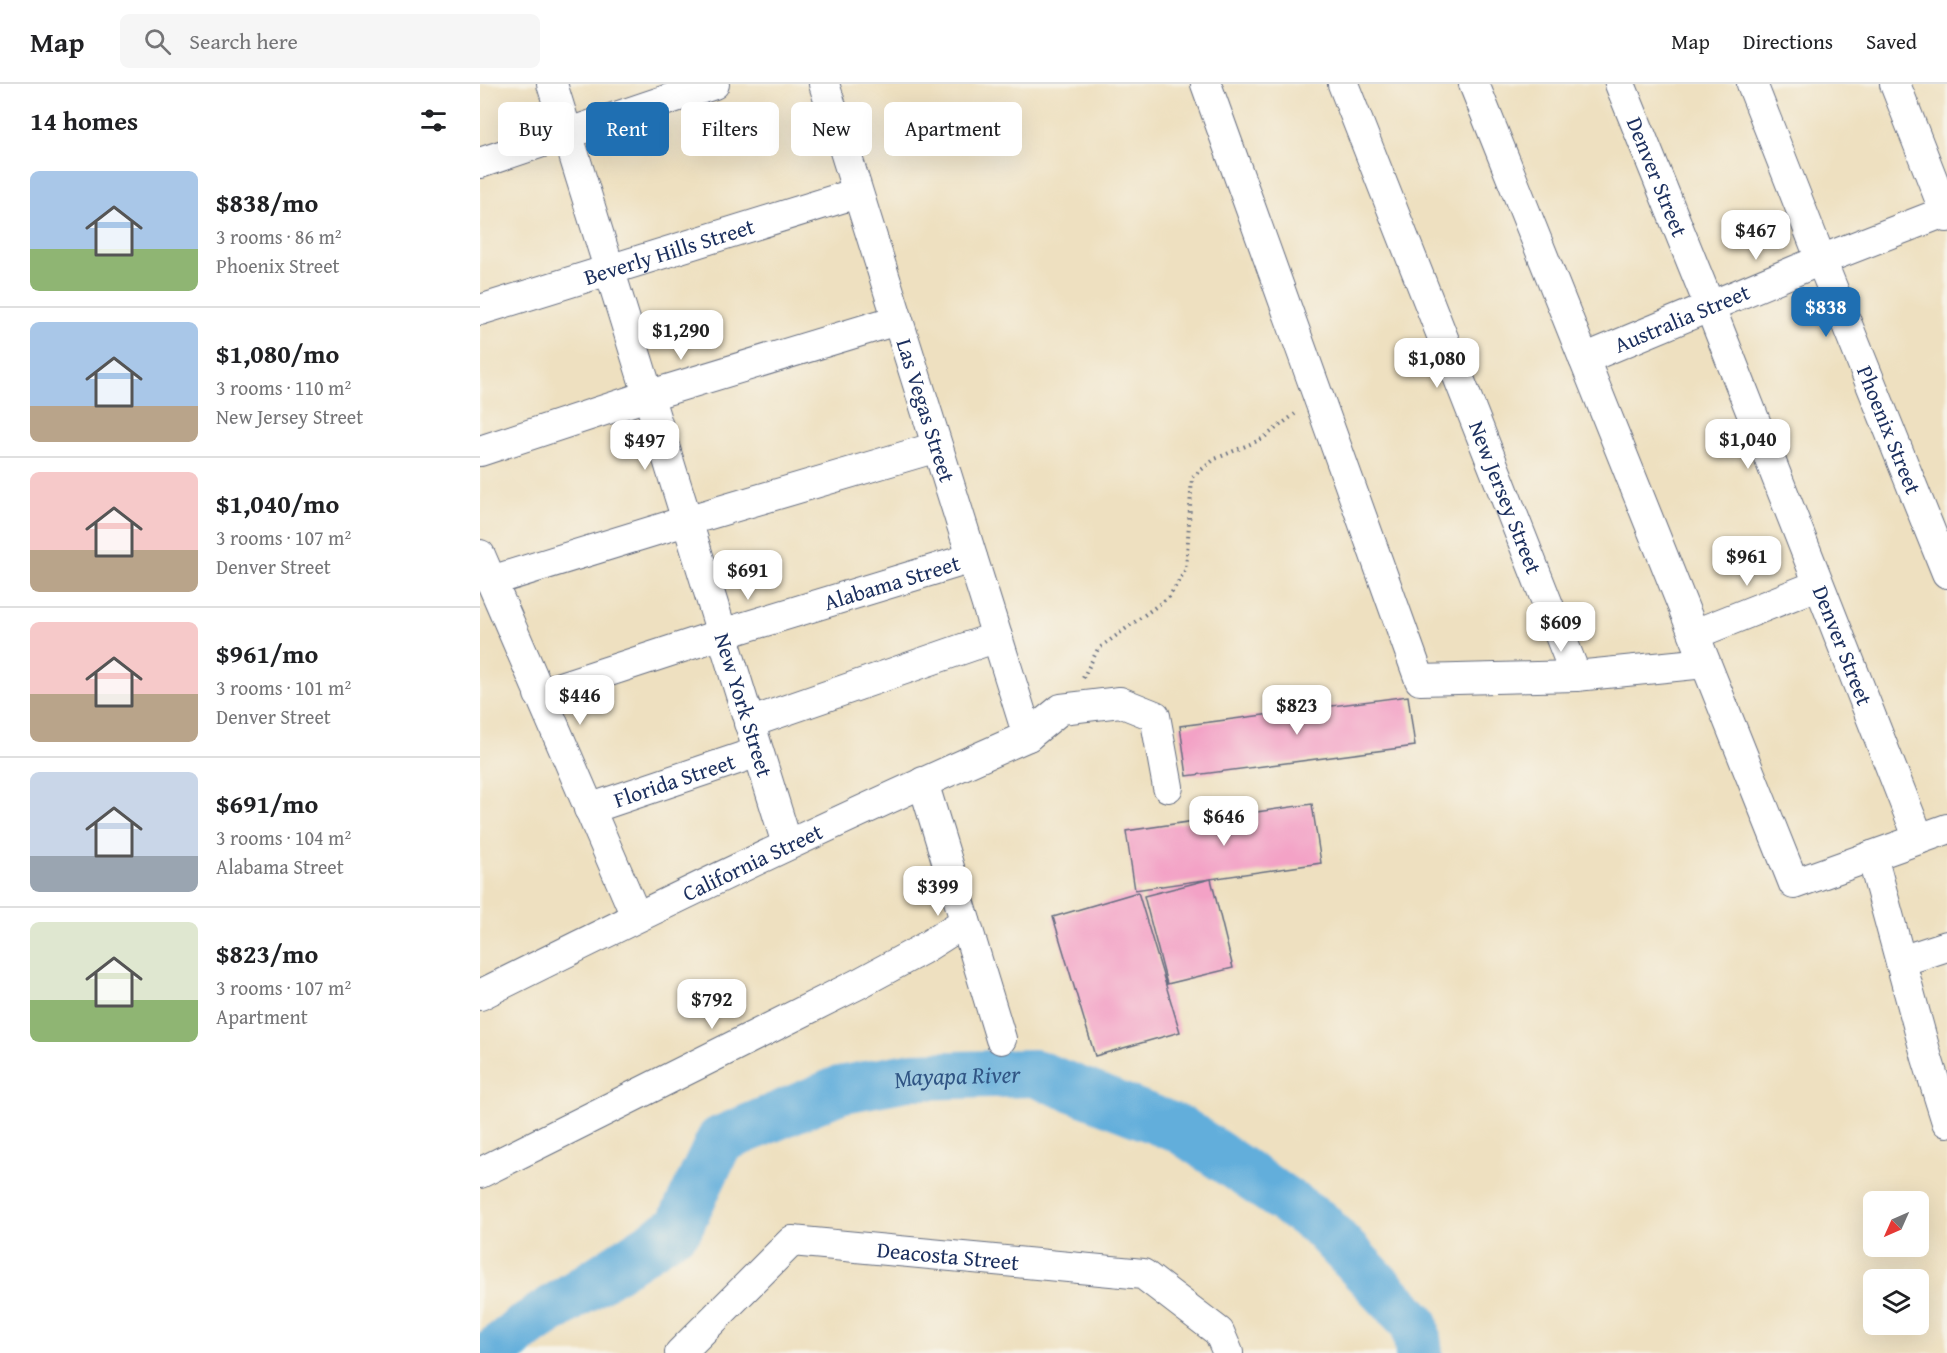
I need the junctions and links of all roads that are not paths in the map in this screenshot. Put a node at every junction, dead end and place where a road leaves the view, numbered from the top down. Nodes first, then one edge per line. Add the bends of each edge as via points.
1 (552, 84) edge
2 (714, 84) edge
3 (824, 84) edge
4 (1206, 84) edge
5 (1343, 84) edge
6 (1474, 84) edge
7 (1620, 84) edge
8 (1752, 84) edge
9 (1895, 84) edge
10 (557, 102) edge
11 (574, 132) edge
12 (501, 156) edge
13 (574, 156) edge
14 (480, 163) edge
15 (857, 193) junction
16 (1946, 213) edge
17 (1821, 260) junction
18 (608, 270) junction
19 (1710, 307) junction
20 (480, 310) edge
21 (897, 320) junction
22 (1584, 359) junction
23 (647, 396) junction
24 (937, 447) junction
25 (480, 451) edge
26 (686, 521) junction
27 (972, 558) junction
28 (486, 568) edge
29 (1947, 573) edge
30 (1818, 585) junction
31 (722, 634) junction
32 (1695, 634) junction
33 (997, 637) junction
34 (1705, 663) junction
35 (1576, 676) junction
36 (539, 694) junction
37 (749, 723) junction
38 (1028, 736) junction
39 (758, 752) junction
40 (923, 782) junction
41 (1168, 787) dead end
42 (589, 808) junction
43 (1947, 829) edge
44 (1919, 839) junction
45 (787, 844) junction
46 (1872, 856) junction
47 (636, 916) junction
48 (965, 922) junction
49 (1947, 946) edge
50 (1901, 961) junction
51 (480, 995) edge
52 (1001, 1039) dead end
53 (1937, 1054) edge
54 (1947, 1122) edge
55 (480, 1173) edge
56 (680, 1353) edge
57 (1228, 1353) edge

1 - 10 street, New York Street
2 - 11 street
3 - 15 street, Las Vegas Street
4 - 35 street via 1420,680
5 - 35 street, New Jersey Street
6 - 22 street
7 - 19 street, Denver Street
8 - 17 street, Phoenix Street
9 - 16 street
12 - 14 street
13 - 18 street, New York Street
15 - 18 street, Beverly Hills Street
15 - 21 street, Las Vegas Street
16 - 17 street, Australia Street
17 - 19 street, Australia Street
17 - 29 street, Phoenix Street
18 - 20 street, Beverly Hills Street
18 - 23 street, New York Street
19 - 22 street, Australia Street
19 - 30 street, Denver Street
21 - 23 street
21 - 24 street, Las Vegas Street
22 - 32 street
23 - 25 street
23 - 26 street, New York Street
24 - 26 street
24 - 27 street, Las Vegas Street
26 - 28 street
26 - 31 street, New York Street
27 - 31 street, Alabama Street
27 - 33 street, Las Vegas Street
28 - 36 street
30 - 32 street
30 - 44 street, Denver Street
31 - 36 street, Alabama Street
31 - 37 street, New York Street
32 - 34 street
33 - 37 street
33 - 38 street, Las Vegas Street
34 - 35 street
34 - 46 street via 1794,884
36 - 42 street
37 - 39 street, New York Street
38 - 40 street, California Street
38 - 41 street, California Street via 1061,708 1120,702 1155,716
39 - 42 street, Florida Street
39 - 45 street, New York Street
40 - 45 street, California Street
40 - 48 street
42 - 47 street
43 - 44 street
44 - 46 street
45 - 47 street, California Street
46 - 50 street
47 - 51 street, California Street
48 - 52 street
48 - 55 street via 858,984
49 - 50 street
50 - 53 street
53 - 54 street
56 - 57 street, Deacosta Street via 792,1241 1143,1274 1219,1332

